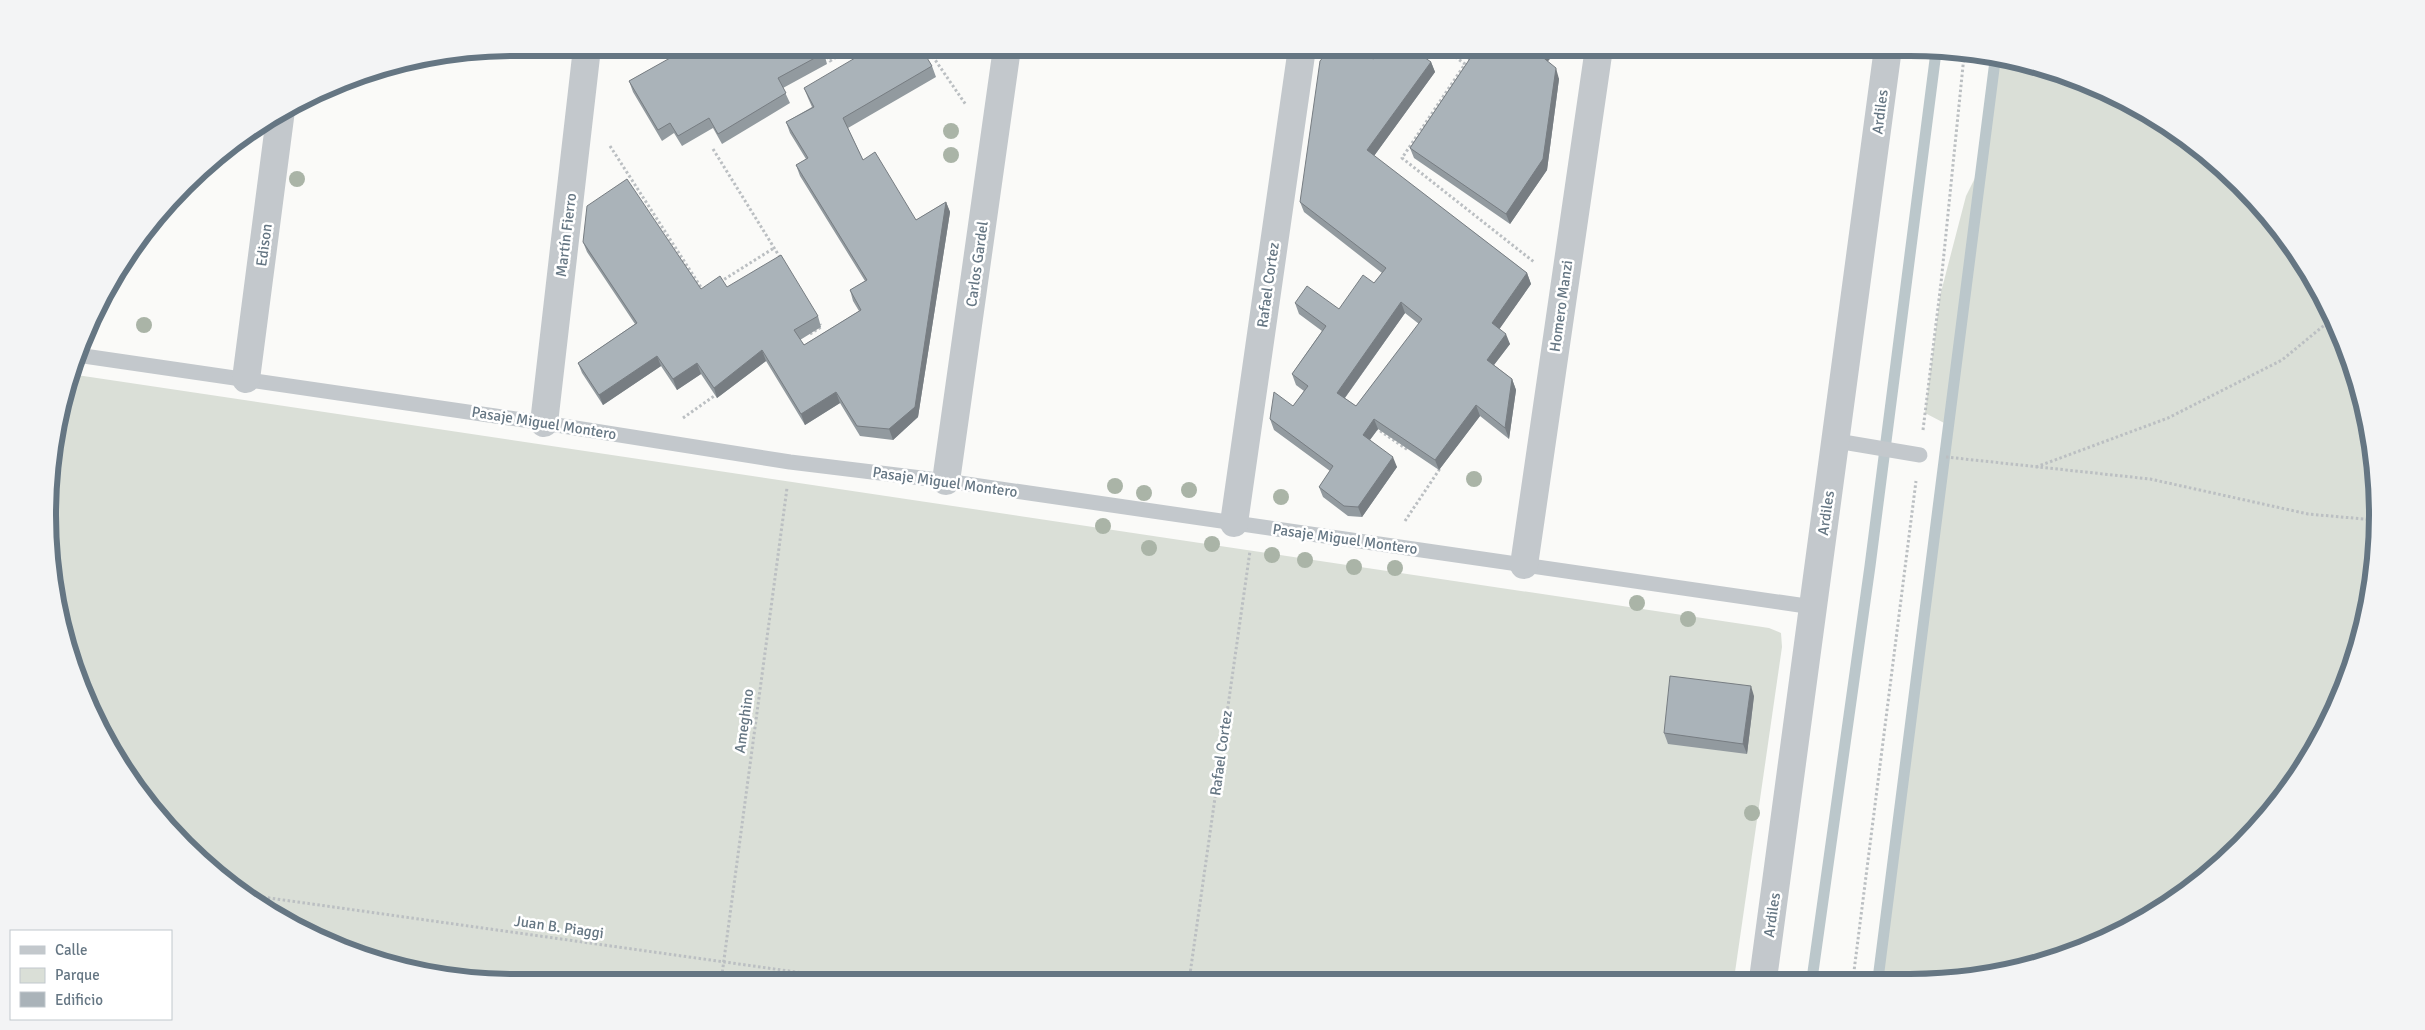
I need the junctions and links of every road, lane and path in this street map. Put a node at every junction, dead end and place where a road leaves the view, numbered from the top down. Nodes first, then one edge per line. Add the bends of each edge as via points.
1 (586, 56) edge
2 (827, 56) edge
3 (838, 56) edge
4 (933, 56) edge
5 (1007, 56) edge
6 (1301, 56) edge
7 (1454, 56) edge
8 (1598, 56) edge
9 (1887, 56) edge
10 (1964, 59) edge
11 (970, 110) dead end
12 (280, 121) edge
13 (607, 141) dead end
14 (713, 149) dead end
15 (774, 248) junction
16 (1534, 262) dead end
17 (784, 265) edge
18 (817, 319) edge
19 (2326, 323) edge
20 (806, 336) edge
21 (85, 356) edge
22 (246, 379) junction
23 (719, 393) edge
24 (681, 420) dead end
25 (544, 423) junction
26 (1372, 425) edge
27 (1837, 441) junction
28 (1920, 454) junction
29 (1416, 455) edge
30 (790, 462) junction
31 (1431, 465) edge
32 (2036, 467) junction
33 (946, 481) junction
34 (2369, 519) edge
35 (1404, 521) dead end
36 (1243, 525) junction
37 (1524, 565) junction
38 (1813, 607) junction
39 (263, 898) edge
40 (724, 962) junction
41 (722, 974) edge
42 (810, 974) edge
43 (1190, 974) edge
44 (1764, 974) edge
45 (1854, 974) edge

1 - 25 street, Martín Fierro
2 - 3 path via 830,61
4 - 11 path
5 - 33 street, Carlos Gardel
6 - 36 street, Rafael Cortez
7 - 16 path via 1465,64 1402,158
8 - 37 street, Homero Manzi
9 - 27 street, Ardiles
10 - 28 path
12 - 22 street, Edison
13 - 15 path via 704,292
14 - 15 path
15 - 17 path
18 - 20 path via 821,327
19 - 32 path via 2282,360 2176,414
21 - 22 lane, Pasaje Miguel Montero
22 - 25 lane, Pasaje Miguel Montero
23 - 24 path
25 - 30 lane, Pasaje Miguel Montero
26 - 29 path
27 - 28 lane
27 - 38 street, Ardiles
28 - 32 path
28 - 45 path
30 - 33 lane, Pasaje Miguel Montero
30 - 40 path, Ameghino
31 - 35 path via 1438,470
32 - 34 path via 2150,479 2308,514
33 - 36 lane, Pasaje Miguel Montero
36 - 37 lane, Pasaje Miguel Montero
36 - 43 path, Rafael Cortez
37 - 38 lane, Pasaje Miguel Montero
38 - 44 street, Ardiles
39 - 40 path, Juan B. Piaggi
40 - 41 path, Ameghino
40 - 42 path, Juan B. Piaggi

